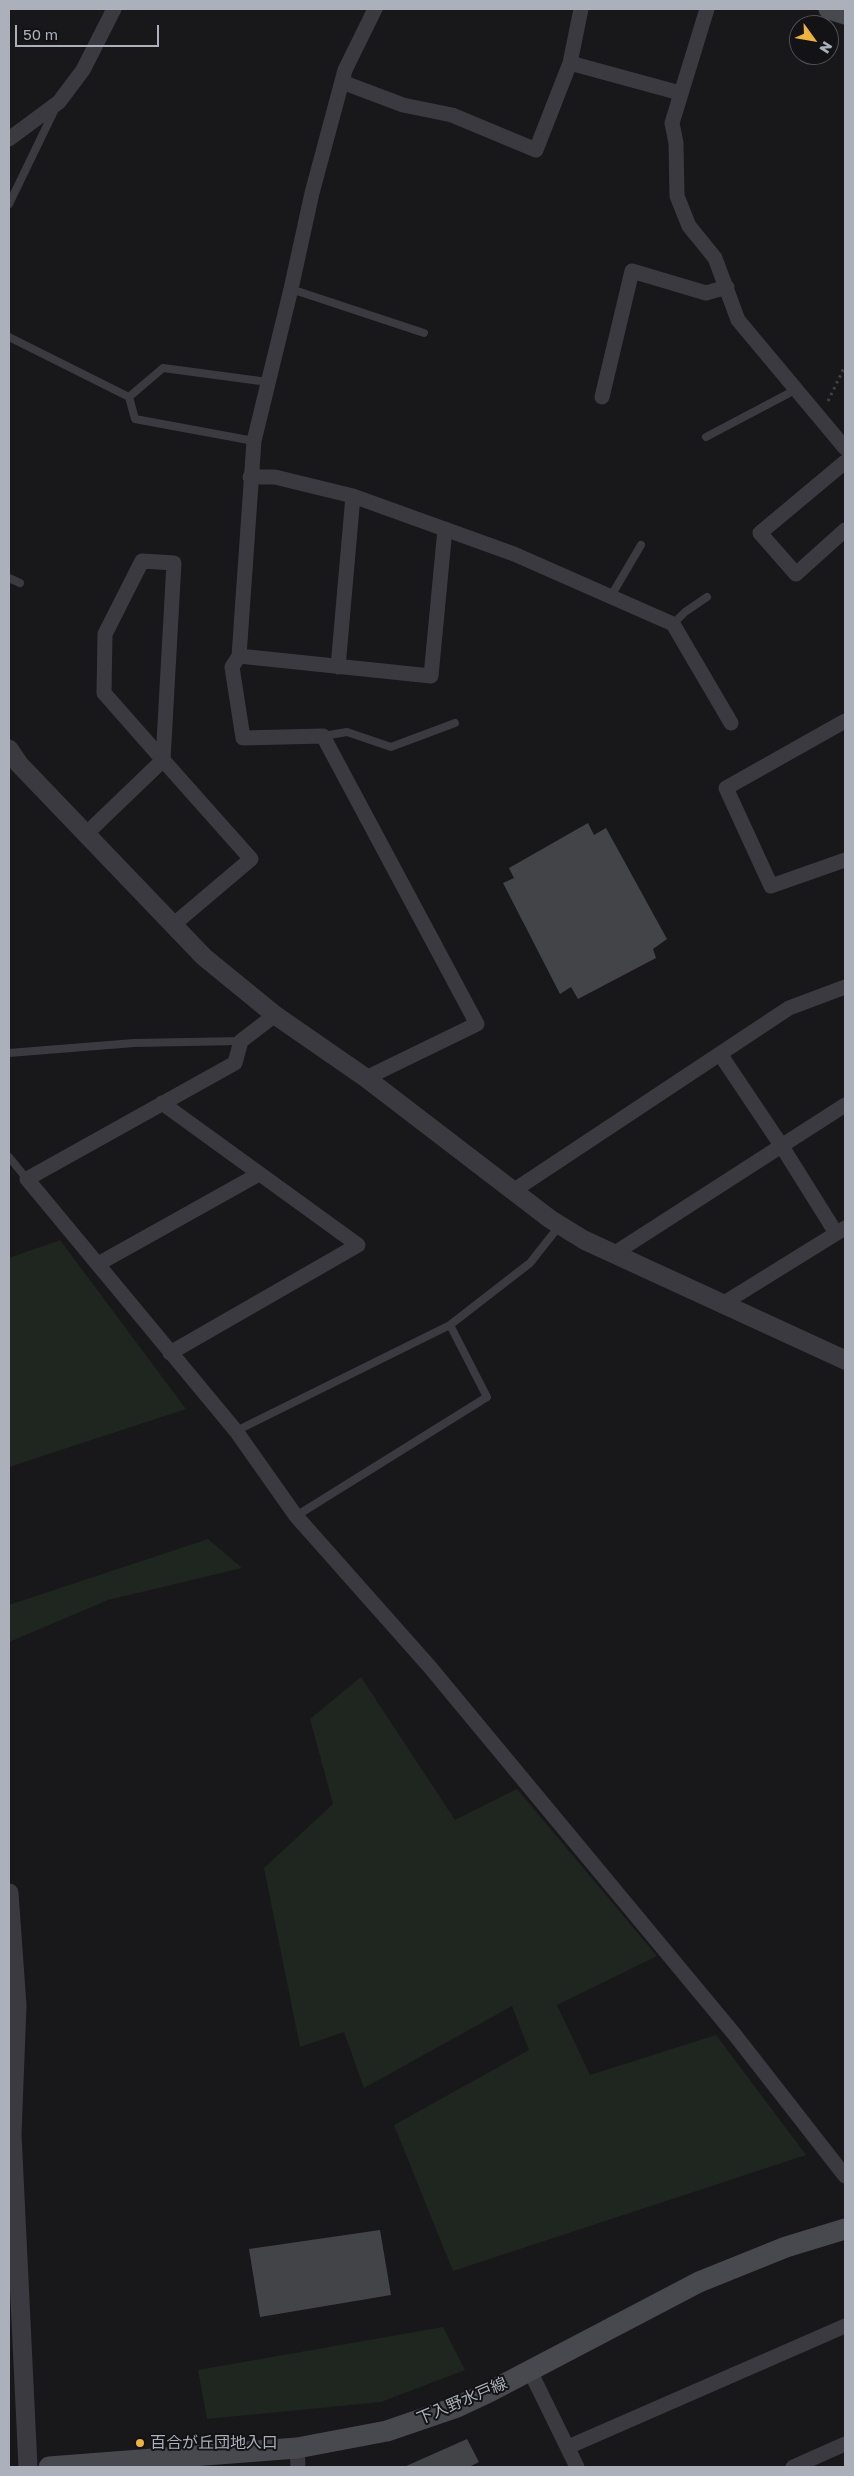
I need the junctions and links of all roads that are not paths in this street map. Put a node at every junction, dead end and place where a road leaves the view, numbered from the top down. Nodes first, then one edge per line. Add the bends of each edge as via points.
1 (114, 9) edge
2 (375, 9) edge
3 (581, 9) edge
4 (707, 9) edge
5 (830, 9) edge
6 (845, 14) edge
7 (570, 63) junction
8 (342, 82) junction
9 (680, 93) junction
10 (58, 102) junction
11 (9, 139) edge
12 (9, 204) edge
13 (727, 287) junction
14 (291, 289) junction
15 (424, 333) dead end
16 (9, 337) edge
17 (268, 382) junction
18 (796, 389) junction
19 (129, 397) junction
20 (602, 397) dead end
21 (706, 437) dead end
22 (254, 441) junction
23 (845, 448) edge
24 (845, 462) edge
25 (250, 477) junction
26 (353, 496) junction
27 (445, 529) junction
28 (845, 530) edge
29 (641, 545) dead end
30 (9, 578) edge
31 (20, 583) dead end
32 (611, 596) junction
33 (707, 597) dead end
34 (673, 624) junction
35 (239, 656) junction
36 (338, 668) junction
37 (845, 721) edge
38 (455, 723) dead end
39 (731, 723) dead end
40 (323, 736) junction
41 (12, 760) edge
42 (163, 760) junction
43 (86, 834) junction
44 (845, 860) edge
45 (173, 925) junction
46 (845, 987) edge
47 (275, 1015) junction
48 (241, 1041) junction
49 (9, 1053) edge
50 (720, 1054) junction
51 (366, 1078) junction
52 (162, 1103) junction
53 (845, 1104) edge
54 (781, 1145) junction
55 (9, 1156) edge
56 (259, 1174) junction
57 (27, 1179) junction
58 (513, 1191) junction
59 (560, 1225) junction
60 (841, 1230) edge
61 (615, 1254) junction
62 (98, 1264) junction
63 (724, 1303) junction
64 (450, 1325) junction
65 (170, 1353) junction
66 (845, 1360) edge
67 (236, 1431) junction
68 (296, 1516) junction
69 (9, 1893) edge
70 (845, 2176) edge
71 (845, 2229) edge
72 (845, 2326) edge
73 (530, 2372) junction
74 (845, 2444) edge
75 (568, 2447) junction
76 (298, 2457) edge
77 (28, 2467) edge
78 (49, 2467) edge
79 (577, 2467) edge
80 (792, 2467) edge

1 - 10 street via 83,70
2 - 8 street
3 - 7 street
4 - 9 street
5 - 6 main road
7 - 8 street via 536,150 452,115 403,106
7 - 9 street
8 - 14 street via 312,193
9 - 13 street via 672,123 676,143 677,196 689,226 715,258
10 - 11 street
10 - 12 lane
13 - 18 street via 738,320
13 - 20 street via 706,293 632,271
14 - 15 lane
14 - 17 street
16 - 19 lane
17 - 19 lane via 163,368
17 - 22 street
18 - 21 lane
18 - 23 street
19 - 22 lane via 135,419
22 - 25 street
24 - 28 street via 760,533 796,574
25 - 26 street via 275,477
25 - 35 street
26 - 27 street
26 - 36 street
27 - 32 street via 514,554
27 - 36 street via 431,676
29 - 32 lane
30 - 31 lane
32 - 34 street
33 - 34 lane
34 - 39 street
35 - 36 street
35 - 40 street via 232,667 243,738
37 - 44 street via 726,788 771,886
38 - 40 lane via 391,747 347,732
40 - 51 street via 477,1024
41 - 43 street
42 - 42 street via 174,563 142,561 105,634 104,693
42 - 43 street
42 - 45 street via 251,859
43 - 45 street
45 - 47 street via 204,957
46 - 50 street via 789,1008
47 - 48 street
47 - 51 street
48 - 49 lane via 134,1043
48 - 52 street via 235,1063
50 - 54 street
50 - 58 street
51 - 58 street
52 - 56 street
52 - 57 street
53 - 54 street
54 - 60 street
54 - 61 street
55 - 57 lane
56 - 62 street
56 - 65 street via 358,1245
57 - 62 street
58 - 59 street
59 - 61 street
59 - 64 lane via 530,1263
60 - 63 street
61 - 63 street
62 - 65 street
63 - 66 street
64 - 67 lane
64 - 68 lane via 487,1397
65 - 67 street
67 - 68 street
68 - 70 street via 428,1666 734,2036
69 - 77 street via 16,2006 12,2134
71 - 73 main road, 下入野水戸線 via 786,2247 699,2282
72 - 75 street
73 - 75 street
73 - 76 main road, 下入野水戸線 via 457,2407
74 - 80 street
75 - 79 street
76 - 78 main road, 下入野水戸線

